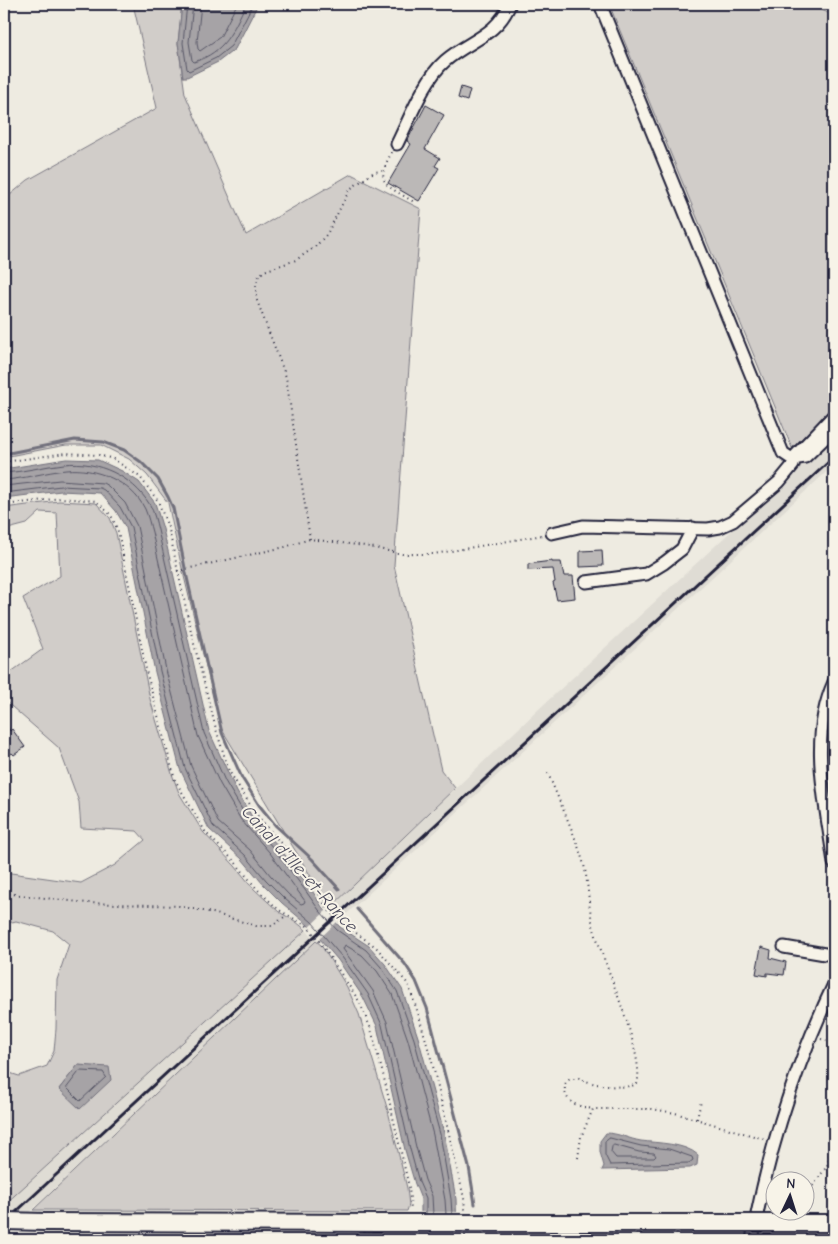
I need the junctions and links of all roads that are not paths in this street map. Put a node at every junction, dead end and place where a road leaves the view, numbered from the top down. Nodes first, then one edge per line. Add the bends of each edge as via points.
1 (510, 4) edge
2 (600, 4) edge
3 (397, 144) road end
4 (834, 415) edge
5 (834, 430) edge
6 (795, 460) junction
7 (693, 528) junction
8 (552, 533) road end
9 (586, 582) dead end
10 (834, 682) edge
11 (834, 863) edge
12 (784, 948) dead end
13 (825, 954) dead end
14 (834, 984) edge
15 (4, 1221) edge
16 (834, 1223) edge
17 (752, 1240) edge

1 - 3 street via 492,30 438,69
2 - 6 street via 783,453
4 - 6 street via 796,455
5 - 6 street via 805,457
6 - 7 street via 778,482 733,521 715,528
7 - 8 street via 583,526
7 - 9 street via 682,549 646,574
10 - 11 street via 826,704 819,747
12 - 13 street
14 - 17 street via 785,1103 773,1142
15 - 16 highway, bridge

